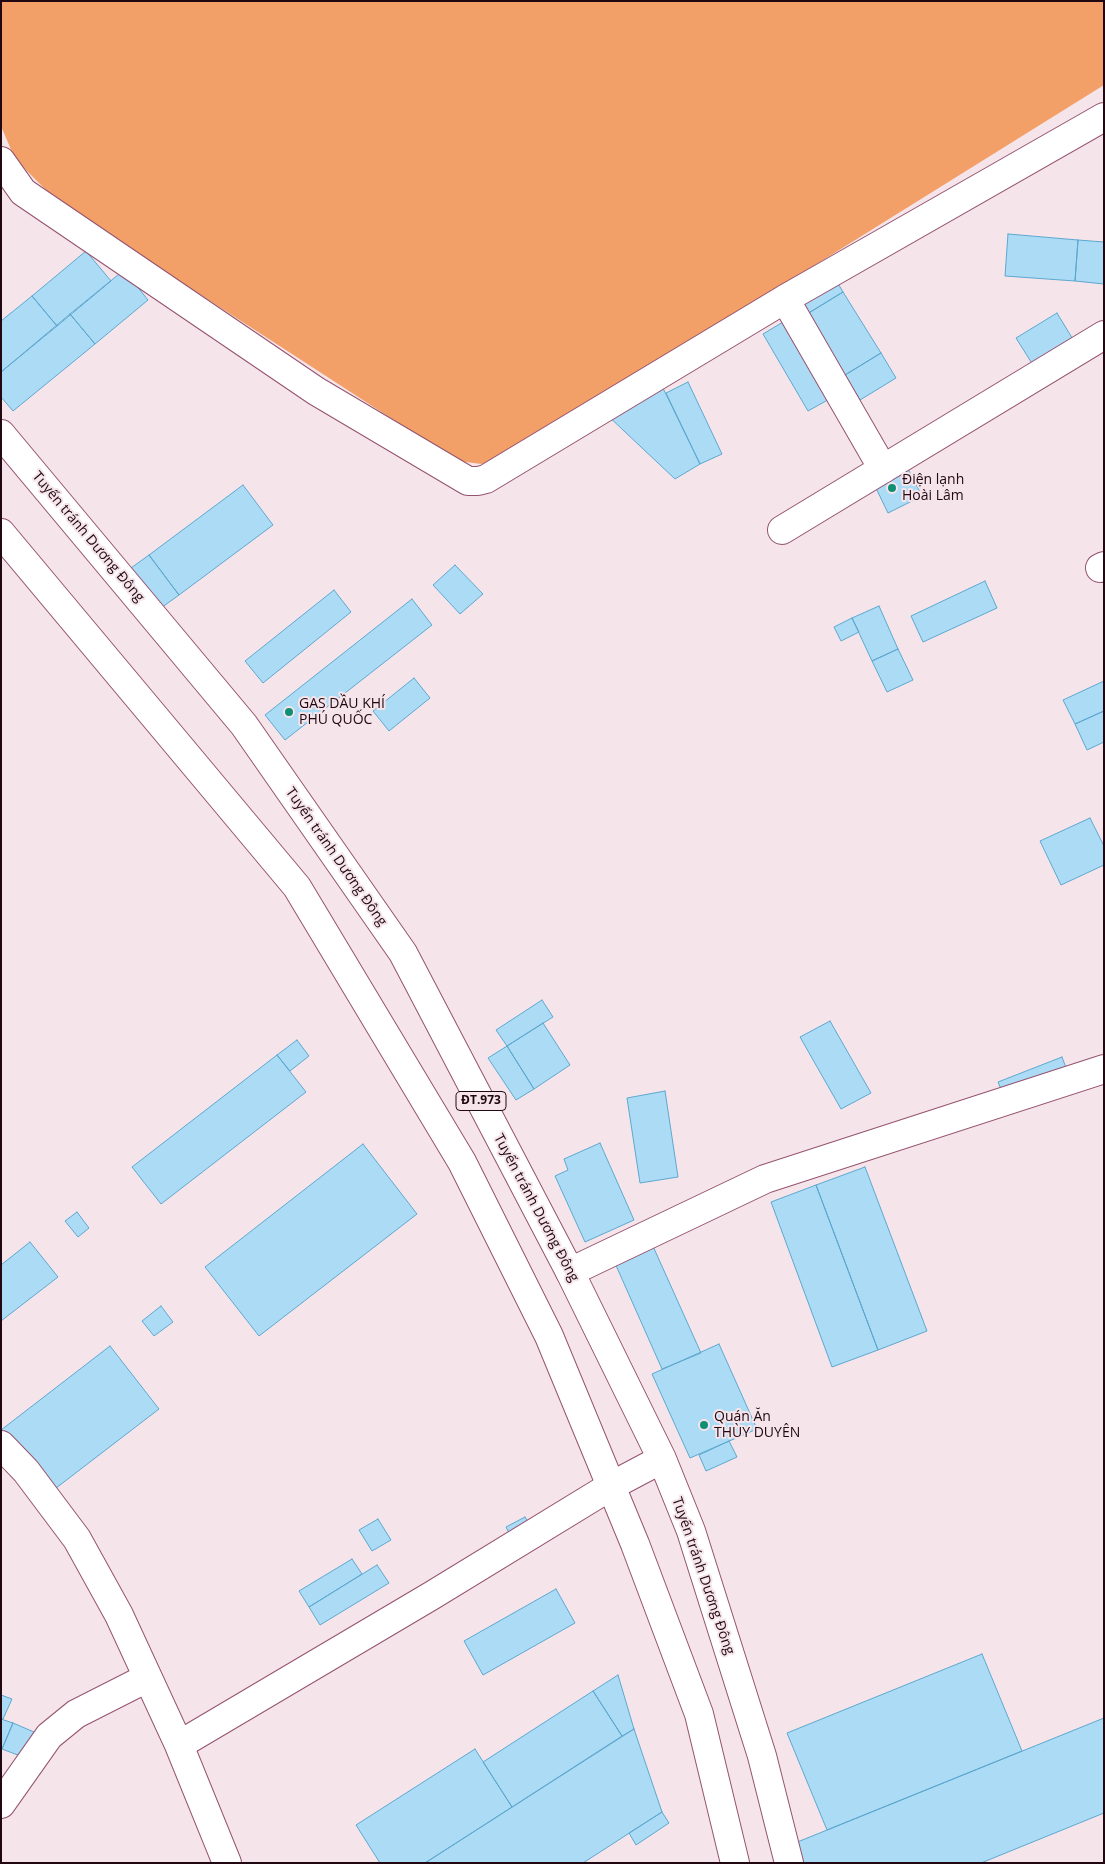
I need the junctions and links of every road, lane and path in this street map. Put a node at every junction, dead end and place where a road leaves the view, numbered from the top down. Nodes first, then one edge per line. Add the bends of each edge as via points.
1 (1104, 117) edge
2 (1, 161) edge
3 (784, 299) junction
4 (1104, 334) edge
5 (1, 434) edge
6 (883, 469) junction
7 (782, 530) dead end
8 (1, 534) edge
9 (1104, 1069) edge
10 (570, 1272) junction
11 (1, 1445) edge
12 (662, 1459) junction
13 (611, 1486) junction
14 (148, 1678) junction
15 (180, 1745) junction
16 (1, 1804) edge
17 (226, 1863) edge
18 (735, 1863) edge
19 (789, 1863) edge

1 - 3 street
2 - 3 street via 23,192 316,390 468,481 486,479
3 - 6 street
4 - 6 street
5 - 10 street, Tuyến tránh Dương Đông / ĐT.973 via 244,725 403,953
6 - 7 street
8 - 13 street via 297,887 462,1162 549,1336
9 - 10 street via 765,1180
10 - 12 street, Tuyến tránh Dương Đông / ĐT.973
11 - 14 street via 26,1471 76,1539 119,1615
12 - 13 street
12 - 19 street, Tuyến tránh Dương Đông / ĐT.973 via 690,1531 762,1756
13 - 15 street
13 - 18 street via 699,1714
14 - 15 street
14 - 16 street via 76,1714 49,1736
15 - 17 street

